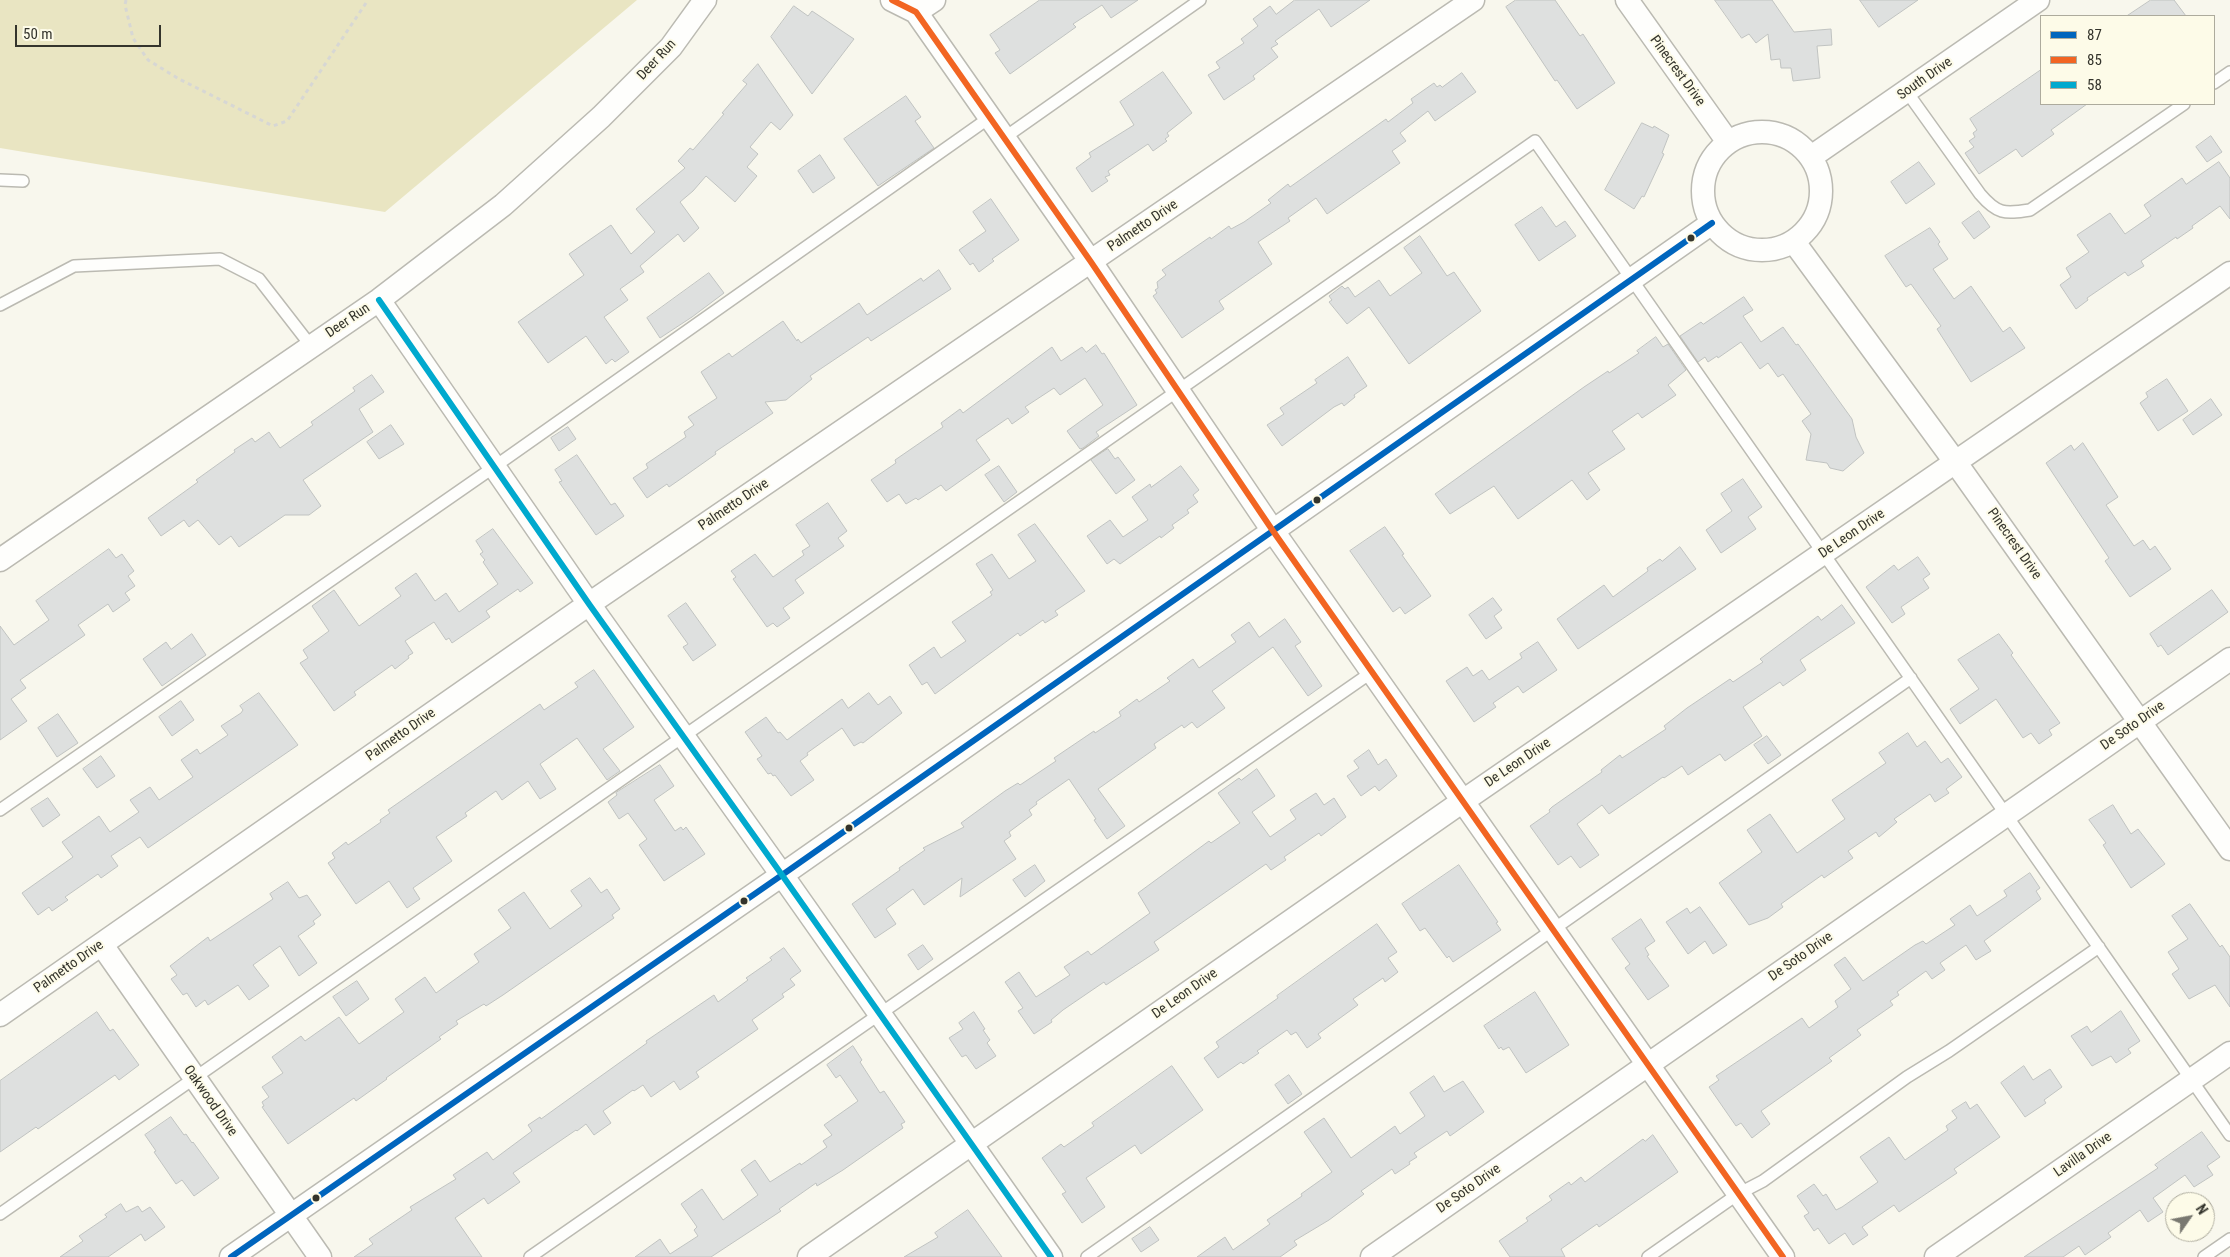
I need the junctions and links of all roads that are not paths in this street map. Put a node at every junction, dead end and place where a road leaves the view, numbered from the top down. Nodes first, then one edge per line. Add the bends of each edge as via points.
1 (705, 0) edge
2 (892, 0) edge
3 (1200, 0) edge
4 (1473, 0) edge
5 (1627, 0) edge
6 (2038, 0) edge
7 (925, 6) edge
8 (2230, 72) edge
9 (2215, 83) edge
10 (1907, 92) junction
11 (2183, 105) edge
12 (990, 118) junction
13 (1004, 138) junction
14 (1728, 142) junction
15 (1811, 157) junction
16 (0, 180) edge
17 (23, 181) dead end
18 (1712, 223) junction
19 (1794, 242) junction
20 (1091, 262) junction
21 (2230, 273) edge
22 (1632, 279) junction
23 (379, 300) junction
24 (0, 305) edge
25 (311, 346) junction
26 (1179, 391) junction
27 (1956, 463) junction
28 (494, 467) junction
29 (1274, 531) junction
30 (1824, 554) junction
31 (0, 560) edge
32 (589, 604) junction
33 (2230, 659) edge
34 (1372, 672) junction
35 (1911, 678) junction
36 (2139, 721) junction
37 (684, 737) junction
38 (1463, 801) junction
39 (0, 810) edge
40 (2006, 813) junction
41 (2230, 849) edge
42 (782, 874) junction
43 (1552, 930) junction
44 (102, 945) junction
45 (2099, 947) junction
46 (880, 1014) junction
47 (0, 1016) edge
48 (2230, 1053) edge
49 (1646, 1065) junction
50 (194, 1078) junction
51 (2192, 1080) junction
52 (2230, 1135) edge
53 (970, 1144) junction
54 (1738, 1194) junction
55 (0, 1214) edge
56 (291, 1215) junction
57 (2230, 1239) edge
58 (231, 1257) edge
59 (320, 1257) edge
60 (530, 1257) edge
61 (808, 1257) edge
62 (1051, 1257) edge
63 (1087, 1257) edge
64 (1372, 1257) edge
65 (1648, 1257) edge
66 (1783, 1257) edge
67 (1936, 1257) edge
68 (2204, 1257) edge

1 - 23 street, Deer Run via 671,47 601,117 503,205
2 - 7 street
3 - 13 lane
4 - 20 street, Palmetto Drive
5 - 14 street, Pinecrest Drive
6 - 10 street, South Drive
7 - 12 street
8 - 9 lane
10 - 11 lane via 1980,194 1992,208 2008,213 2030,210
10 - 15 street, South Drive
12 - 13 street
12 - 28 lane
13 - 20 street
14 - 15 street via 1745,134 1773,133 1798,144
14 - 18 street via 1706,170 1705,206
15 - 19 street via 1820,174 1822,194 1818,212 1809,229
16 - 17 lane
18 - 19 street via 1724,237 1740,247 1758,251 1777,249
18 - 22 street
19 - 27 street, Pinecrest Drive
20 - 26 street
20 - 32 street, Palmetto Drive
21 - 27 street, De Leon Drive
22 - 26 lane via 1535,141
22 - 29 street
22 - 30 lane
23 - 25 street, Deer Run
23 - 28 street
24 - 25 lane via 74,266 220,259 259,279
25 - 31 street, Deer Run
26 - 29 street
26 - 37 lane
27 - 30 street, De Leon Drive
27 - 36 street, Pinecrest Drive
28 - 32 street
28 - 39 lane
29 - 34 street
29 - 42 street
30 - 35 lane
30 - 38 street, De Leon Drive
32 - 37 street
32 - 44 street, Palmetto Drive
33 - 36 street, De Soto Drive
34 - 38 street
34 - 46 lane
35 - 40 lane
35 - 43 lane
36 - 40 street, De Soto Drive
36 - 41 street, Pinecrest Drive
37 - 42 street
37 - 50 lane
38 - 43 street
38 - 53 street, De Leon Drive
40 - 45 lane
40 - 49 street, De Soto Drive
42 - 46 street
42 - 56 street
43 - 49 street
43 - 63 lane
44 - 47 street, Palmetto Drive
44 - 50 street, Oakwood Drive
45 - 51 lane
45 - 54 lane via 1907,1077 1763,1181
46 - 53 street
46 - 60 lane
48 - 51 street, Lavilla Drive
49 - 54 street
49 - 64 street, De Soto Drive
50 - 55 lane
50 - 56 street, Oakwood Drive
51 - 52 lane
51 - 67 street, Lavilla Drive
53 - 61 street, De Leon Drive
53 - 62 street
54 - 65 lane
54 - 66 street
56 - 58 street
56 - 59 street, Oakwood Drive
57 - 68 lane

